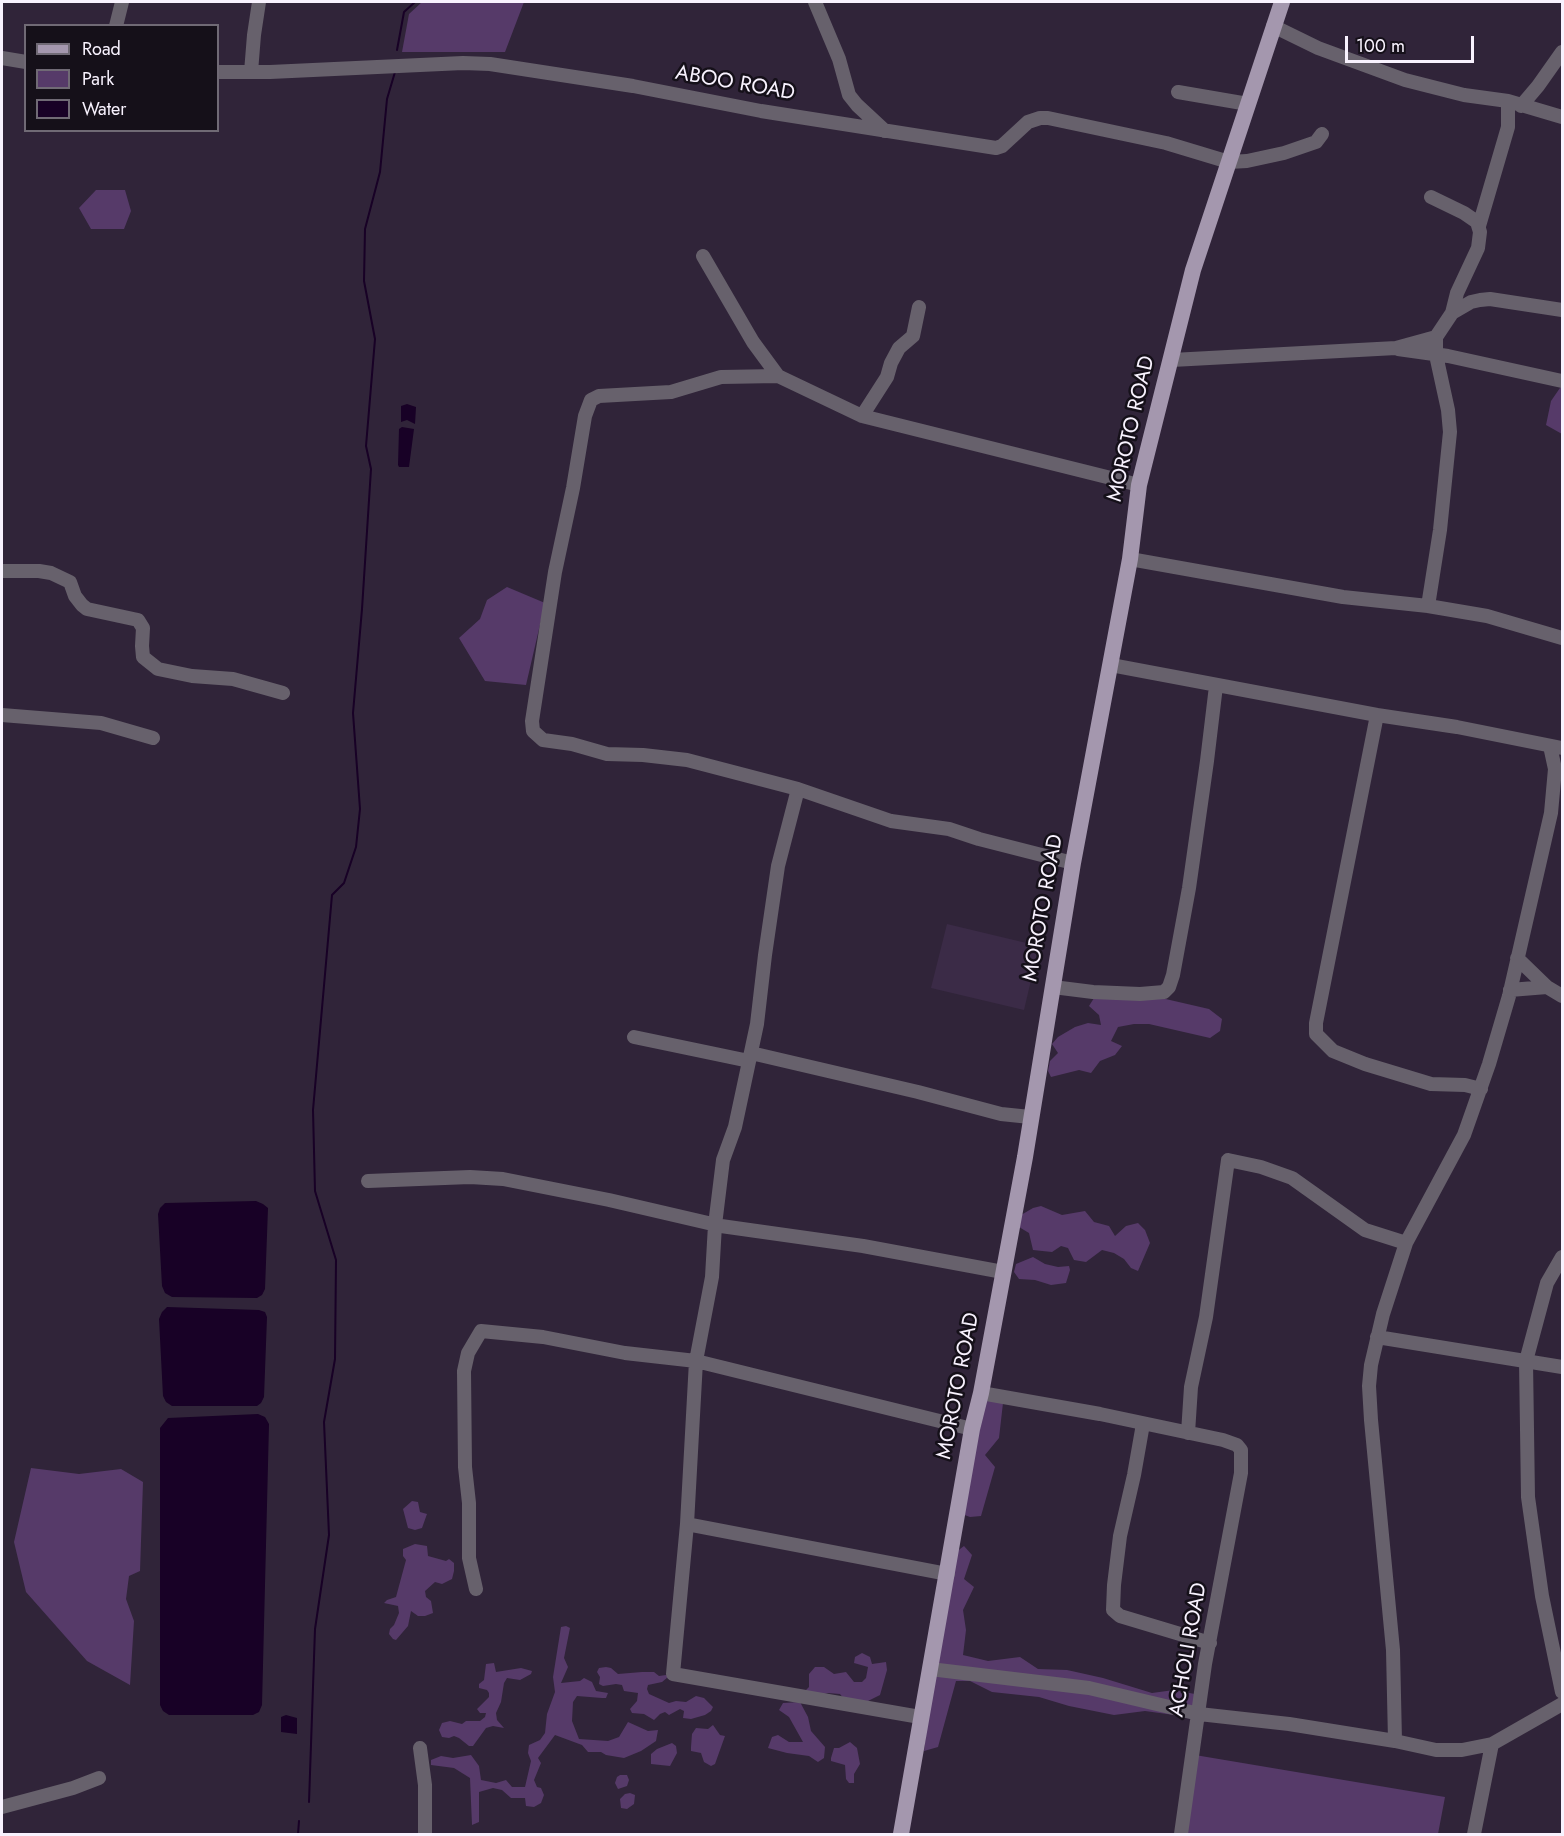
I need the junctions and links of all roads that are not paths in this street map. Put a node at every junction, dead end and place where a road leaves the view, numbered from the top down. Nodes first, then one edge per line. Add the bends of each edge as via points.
1 (123, 2) edge
2 (259, 2) edge
3 (815, 2) edge
4 (1282, 2) edge
5 (117, 24) edge
6 (1273, 26) junction
7 (1563, 52) edge
8 (2, 58) edge
9 (24, 62) edge
10 (219, 72) edge
11 (251, 72) junction
12 (1178, 92) dead end
13 (1514, 103) junction
14 (1248, 104) junction
15 (1563, 117) edge
16 (885, 131) junction
17 (1322, 134) dead end
18 (1229, 162) junction
19 (1431, 197) dead end
20 (1479, 226) junction
21 (704, 256) dead end
22 (919, 307) dead end
23 (1563, 310) edge
24 (1452, 313) junction
25 (1436, 337) junction
26 (1396, 348) junction
27 (1436, 355) junction
28 (1172, 360) junction
29 (778, 376) junction
30 (1563, 381) edge
31 (862, 416) junction
32 (1139, 484) junction
33 (1130, 559) junction
34 (2, 571) edge
35 (1428, 606) junction
36 (1563, 638) edge
37 (1111, 664) junction
38 (1216, 686) junction
39 (283, 693) dead end
40 (2, 715) edge
41 (1377, 715) junction
42 (153, 738) dead end
43 (1556, 747) edge
44 (798, 789) junction
45 (1557, 815) edge
46 (1073, 863) junction
47 (1517, 958) junction
48 (1053, 987) junction
49 (1547, 987) junction
50 (1510, 990) junction
51 (1563, 996) edge
52 (634, 1037) dead end
53 (750, 1057) junction
54 (1481, 1089) junction
55 (1030, 1117) junction
56 (368, 1181) dead end
57 (716, 1225) junction
58 (1406, 1243) junction
59 (1563, 1257) edge
60 (1003, 1272) junction
61 (1377, 1337) junction
62 (696, 1361) junction
63 (1526, 1361) junction
64 (1563, 1367) edge
65 (981, 1393) junction
66 (1143, 1424) junction
67 (972, 1429) junction
68 (1188, 1432) junction
69 (687, 1524) junction
70 (948, 1574) junction
71 (476, 1589) dead end
72 (1210, 1643) junction
73 (930, 1669) junction
74 (1563, 1692) edge
75 (1563, 1704) edge
76 (1198, 1714) junction
77 (921, 1717) junction
78 (1395, 1741) junction
79 (1492, 1744) junction
80 (420, 1748) dead end
81 (99, 1778) dead end
82 (2, 1807) edge
83 (426, 1834) edge
84 (901, 1834) edge
85 (1181, 1834) edge
86 (1474, 1834) edge

1 - 5 street
2 - 11 street
3 - 16 street via 849,95
4 - 6 main road, MOROTO ROAD
6 - 13 street via 1318,48 1405,80
6 - 14 main road, MOROTO ROAD
7 - 13 street via 1539,86
8 - 9 street
10 - 11 street, ABOO ROAD
11 - 16 street, ABOO ROAD via 490,64
12 - 14 street
13 - 15 street
13 - 20 street
14 - 18 main road, MOROTO ROAD
16 - 18 street, ABOO ROAD via 996,148 1028,122 1048,118 1166,143
17 - 18 street via 1316,142 1284,153
18 - 28 main road, MOROTO ROAD via 1193,270
19 - 20 street via 1464,213
20 - 24 street via 1478,248
21 - 29 street via 753,342
22 - 31 street via 913,336 899,348 887,377
23 - 24 street via 1490,299 1471,302
24 - 25 street
25 - 26 street
25 - 27 street
26 - 27 street
26 - 28 street
27 - 30 street
27 - 35 street via 1450,432
28 - 32 main road, MOROTO ROAD
29 - 31 street
29 - 44 street via 721,377 671,392 599,396 591,400 555,572 532,721 533,731 548,742 607,753 687,760
31 - 32 street
32 - 33 main road, MOROTO ROAD
33 - 35 street via 1343,597
33 - 37 main road, MOROTO ROAD
34 - 39 street via 51,573 70,582 75,596 87,609 138,620 143,628 143,657 158,669 233,679
35 - 36 street via 1506,620
37 - 38 street
37 - 46 main road, MOROTO ROAD
38 - 41 street
38 - 48 street via 1189,888 1169,987 1164,992 1140,994
40 - 42 street via 101,723
41 - 43 street
41 - 54 street via 1316,1034 1333,1051 1365,1064 1431,1084
43 - 45 street
44 - 46 street via 891,822 950,829
44 - 53 street via 778,866
45 - 47 street
46 - 48 main road, MOROTO ROAD
47 - 49 street
47 - 50 street
48 - 55 main road, MOROTO ROAD
49 - 50 street
49 - 51 street
50 - 54 street
52 - 53 street
53 - 55 street via 918,1092 1001,1114
53 - 57 street via 735,1127 723,1160
54 - 58 street via 1464,1135
55 - 60 main road, MOROTO ROAD
56 - 57 street via 503,1179
57 - 60 street via 863,1246
57 - 62 street via 712,1277
58 - 61 street
58 - 68 street via 1365,1230 1292,1178 1228,1160 1206,1317 1191,1387
59 - 63 street via 1547,1283
60 - 65 main road, MOROTO ROAD
61 - 63 street
61 - 78 street via 1370,1397 1393,1650
62 - 67 street
62 - 69 street
62 - 71 street via 535,1336 479,1332 464,1371 469,1558
63 - 64 street
63 - 74 street via 1528,1497 1542,1596
65 - 66 street
65 - 67 main road, MOROTO ROAD
66 - 68 street
66 - 72 street via 1120,1536 1113,1610 1120,1616
67 - 70 main road, MOROTO ROAD
68 - 72 street, ACHOLI ROAD via 1237,1445 1243,1458
69 - 70 street
69 - 77 street via 673,1674
70 - 73 main road, MOROTO ROAD
72 - 76 street, ACHOLI ROAD
73 - 76 street via 1089,1688
73 - 77 main road, MOROTO ROAD
75 - 79 street
76 - 78 street
76 - 85 street, ACHOLI ROAD
77 - 84 main road, MOROTO ROAD
78 - 79 street via 1436,1750
79 - 86 street
80 - 83 street
81 - 82 street

